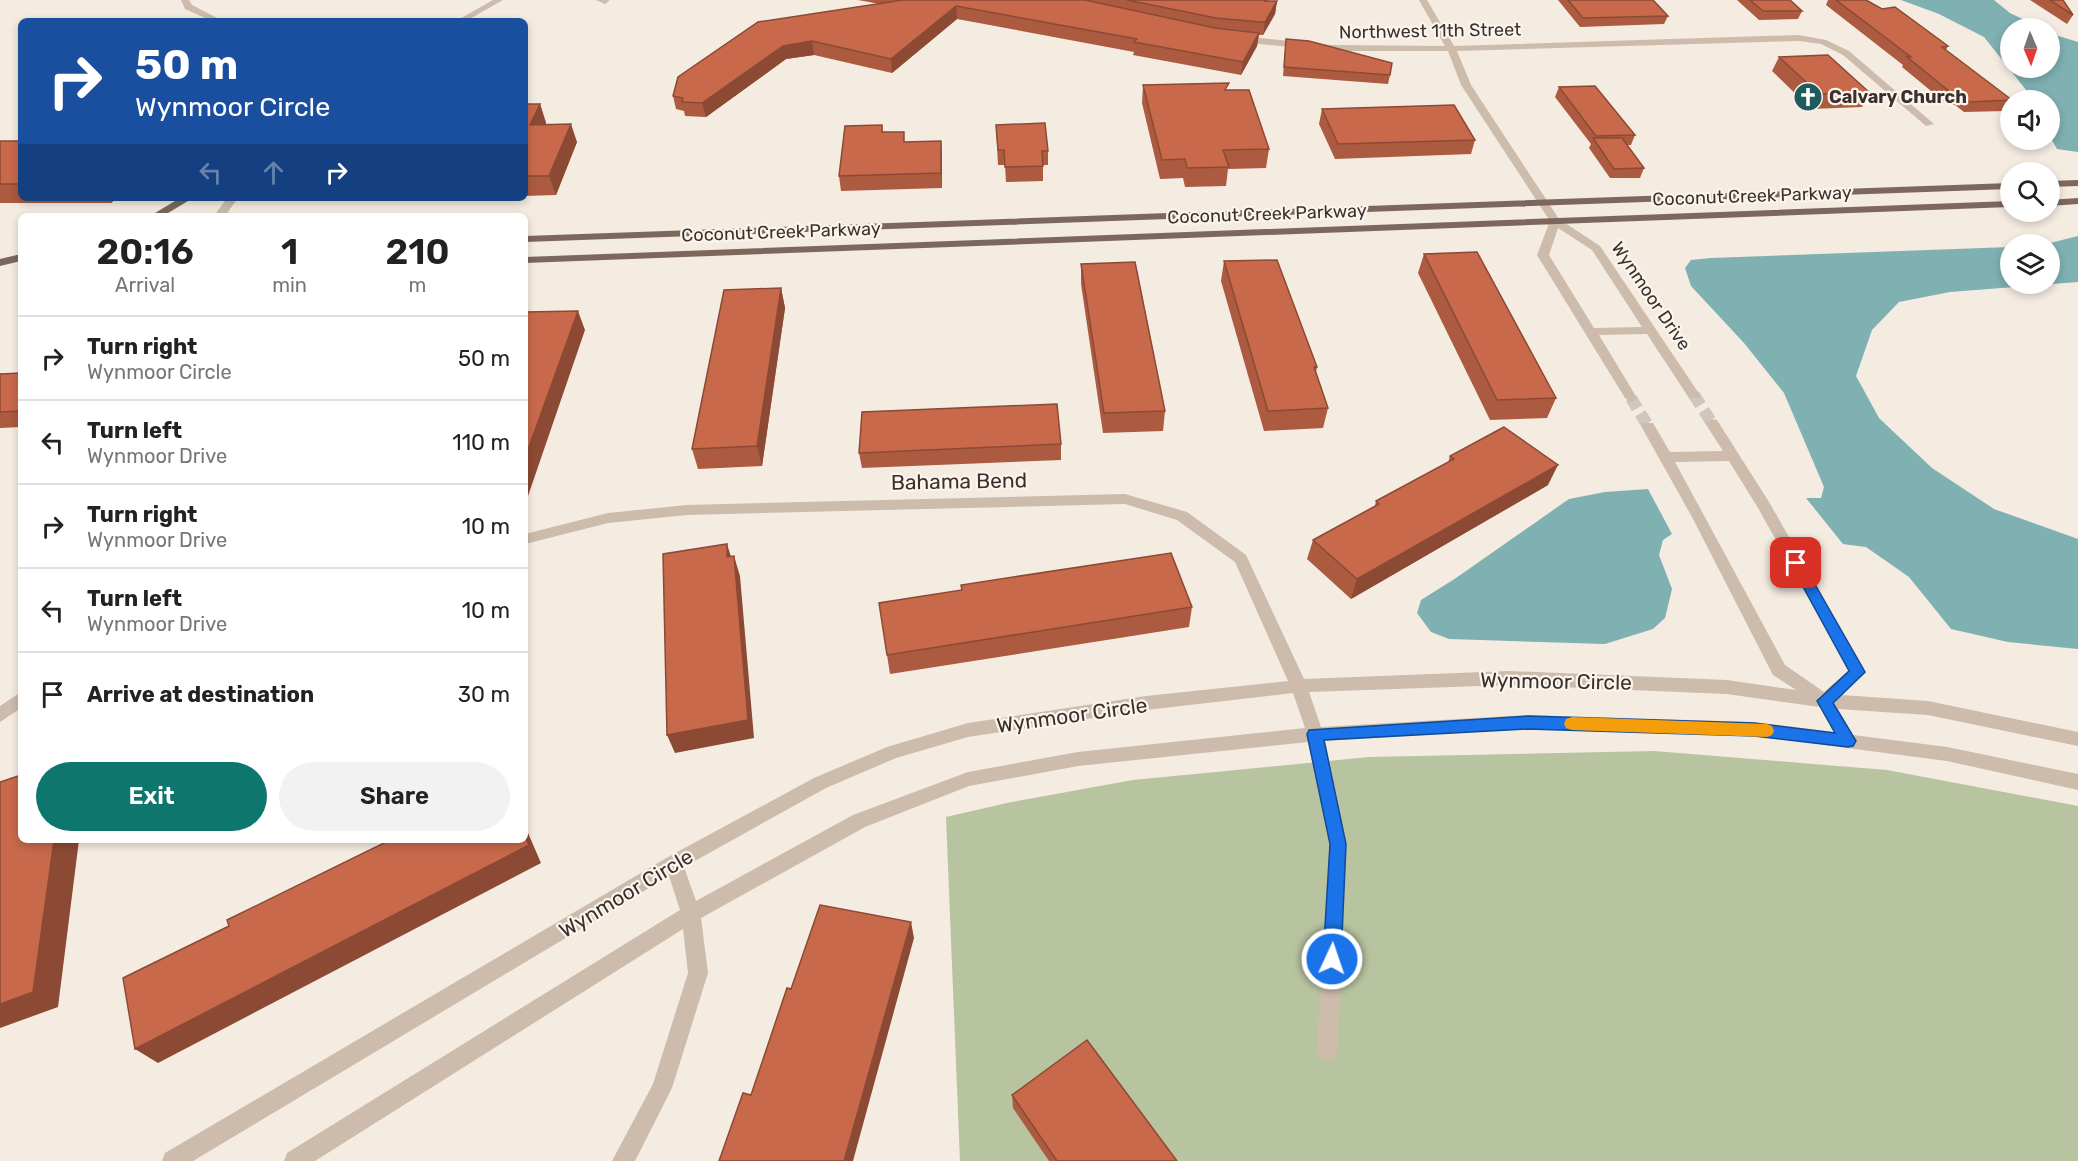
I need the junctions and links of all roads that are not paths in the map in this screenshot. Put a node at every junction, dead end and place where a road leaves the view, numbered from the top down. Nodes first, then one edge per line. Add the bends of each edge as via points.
1 (185, 0) edge
2 (499, 0) edge
3 (1424, 3) edge
4 (212, 18) edge
5 (466, 18) edge
6 (1224, 37) edge
7 (1451, 48) junction
8 (1929, 124) dead end
9 (2078, 183) edge
10 (2060, 184) edge
11 (2000, 186) edge
12 (182, 201) edge
13 (231, 201) edge
14 (2078, 201) edge
15 (2060, 202) edge
16 (1543, 204) junction
17 (2000, 204) edge
18 (160, 213) edge
19 (221, 213) edge
20 (1555, 221) junction
21 (964, 224) junction
22 (528, 239) edge
23 (673, 254) junction
24 (18, 258) edge
25 (528, 260) edge
26 (0, 264) edge
27 (18, 266) edge
28 (1651, 330) junction
29 (1591, 332) junction
30 (1694, 395) tunnel mouth
31 (1631, 398) tunnel mouth
32 (1712, 423) tunnel mouth
33 (1647, 426) tunnel mouth
34 (1732, 456) junction
35 (1665, 457) junction
36 (528, 538) edge
37 (1299, 686) junction
38 (18, 701) edge
39 (1825, 701) junction
40 (0, 715) edge
41 (1315, 734) junction
42 (2078, 739) edge
43 (1848, 741) junction
44 (2078, 782) edge
45 (674, 863) junction
46 (691, 914) junction
47 (1327, 1051) dead end
48 (173, 1161) edge
49 (295, 1161) edge
50 (623, 1161) edge

1 - 4 street via 188,7
2 - 5 street
3 - 7 street
6 - 7 street, Northwest 11th Street via 1330,48
7 - 8 street, Northwest 11th Street via 1798,38 1823,42 1846,53
7 - 16 street via 1466,85
9 - 10 main road
11 - 16 main road, Coconut Creek Parkway
12 - 18 main road
13 - 19 street
14 - 15 main road
16 - 20 street
16 - 21 main road, Coconut Creek Parkway
17 - 20 main road, Coconut Creek Parkway
20 - 23 main road, Coconut Creek Parkway
20 - 28 street, Wynmoor Drive via 1596,248
20 - 29 street via 1543,255
21 - 22 main road, Coconut Creek Parkway
21 - 23 main road via 926,235 718,243
23 - 25 main road, Coconut Creek Parkway
24 - 26 main road
26 - 27 main road
28 - 29 street
28 - 30 street, Wynmoor Drive
29 - 31 street
32 - 34 street
33 - 35 street
34 - 35 street
34 - 39 street via 1857,672
35 - 39 street via 1779,670
36 - 37 street, Bahama Bend via 608,518 687,510 1125,499 1182,516 1241,559
37 - 39 street, Wynmoor Circle via 1509,678 1726,687
37 - 41 street, Bahama Bend
37 - 45 street, Wynmoor Circle via 1146,703 968,730 893,752 820,783
38 - 40 street
39 - 42 street, Wynmoor Circle via 1928,708
39 - 43 street
41 - 43 street, Wynmoor Circle via 1528,722 1754,729
41 - 46 street, Wynmoor Circle via 1078,759 968,779 859,821
41 - 47 street, Bahama Bend via 1338,844
43 - 44 street, Wynmoor Circle via 1947,754
45 - 46 street
45 - 48 street, Wynmoor Circle
46 - 49 street, Wynmoor Circle
46 - 50 street via 698,973 663,1089

